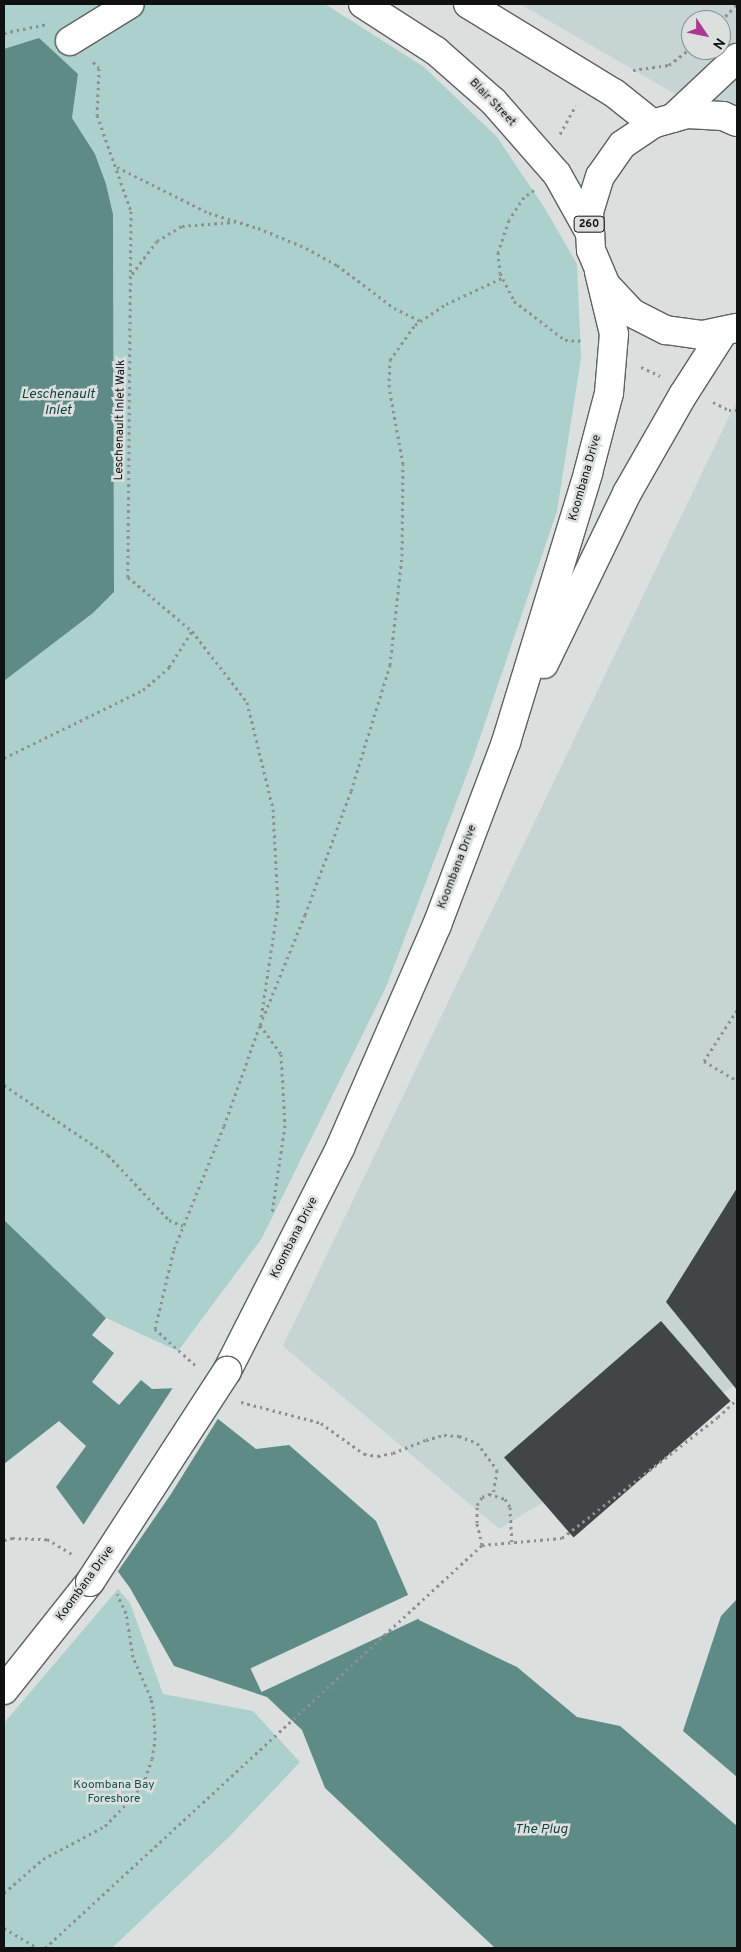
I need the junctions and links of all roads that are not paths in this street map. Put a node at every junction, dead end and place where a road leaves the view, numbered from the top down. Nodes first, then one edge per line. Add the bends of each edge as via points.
1 (130, 4) edge
2 (363, 4) edge
3 (468, 4) edge
4 (70, 41) road end
5 (737, 58) edge
6 (663, 121) junction
7 (737, 122) edge
8 (590, 232) junction
9 (598, 267) junction
10 (731, 329) edge
11 (506, 742) junction
12 (4, 1690) edge

1 - 4 main road
2 - 8 main road, Blair Street via 436,51 493,101 557,174
3 - 6 main road
5 - 6 main road, 260
6 - 7 main road, 260 via 687,114 723,116
6 - 8 main road, 260 via 622,145 600,176 589,212
8 - 9 main road, 260 via 591,250
9 - 10 main road, 260 via 606,285 632,313 666,330 703,335
9 - 11 main road, Koombana Drive / 260 via 614,334 609,393 588,473
10 - 11 main road, Koombana Drive / 260 via 683,395 627,493
11 - 12 main road, Koombana Drive / 260, bridge via 437,925 340,1148 227,1371 94,1577

